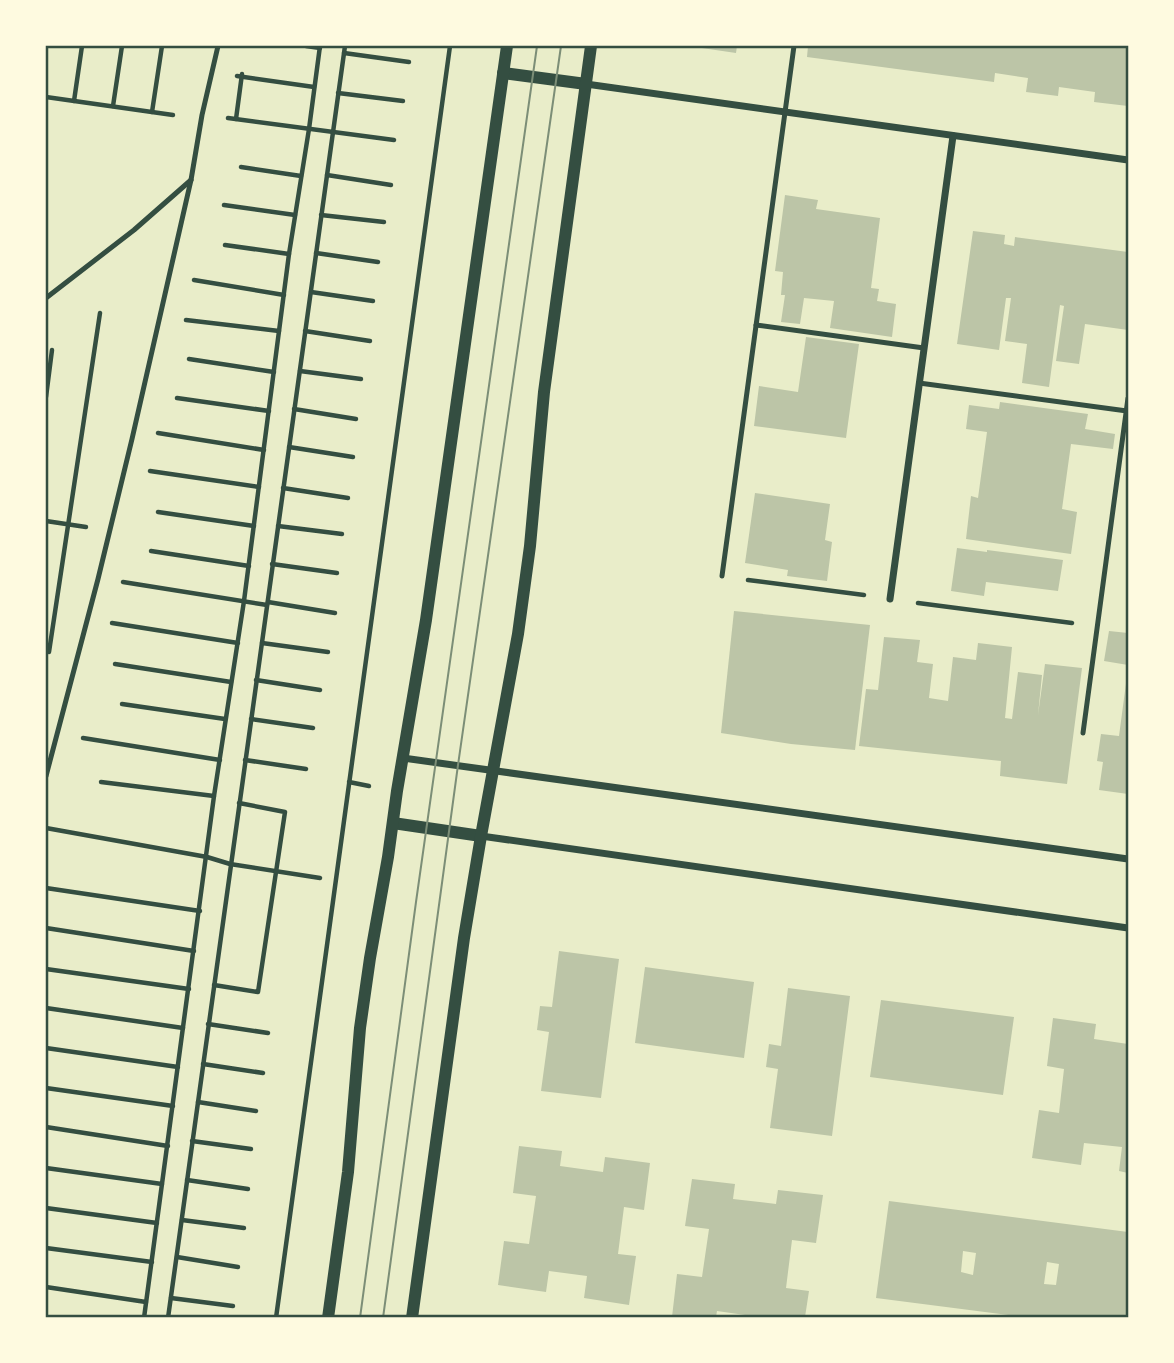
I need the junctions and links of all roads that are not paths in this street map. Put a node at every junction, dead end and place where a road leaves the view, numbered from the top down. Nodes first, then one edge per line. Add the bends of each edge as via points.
1 (218, 46) edge
2 (507, 46) edge
3 (591, 46) edge
4 (794, 46) edge
5 (503, 73) junction
6 (586, 85) junction
7 (785, 112) junction
8 (953, 136) junction
9 (1129, 160) edge
10 (191, 180) junction
11 (46, 298) edge
12 (756, 326) junction
13 (924, 348) junction
14 (919, 383) junction
15 (1129, 398) edge
16 (1127, 411) junction
17 (722, 576) road end
18 (890, 599) road end
19 (1083, 733) dead end
20 (403, 758) junction
21 (494, 771) junction
22 (46, 776) edge
23 (393, 823) junction
24 (481, 836) junction
25 (1129, 859) edge
26 (1129, 928) edge
27 (328, 1318) edge
28 (412, 1318) edge

1 - 10 lane
2 - 5 street
3 - 6 street
4 - 7 lane
5 - 6 street
5 - 20 street
6 - 7 street
6 - 21 street via 544,392 530,546
7 - 8 street
7 - 12 lane
8 - 9 street
8 - 13 street
10 - 11 lane
10 - 22 lane via 110,530
12 - 13 lane
12 - 17 lane
13 - 14 street
14 - 16 lane
14 - 18 street
15 - 16 lane
16 - 19 lane
20 - 21 street
20 - 23 street
21 - 24 street
21 - 25 street
23 - 24 street
23 - 27 street via 360,1028 348,1172
24 - 26 street
24 - 28 street

